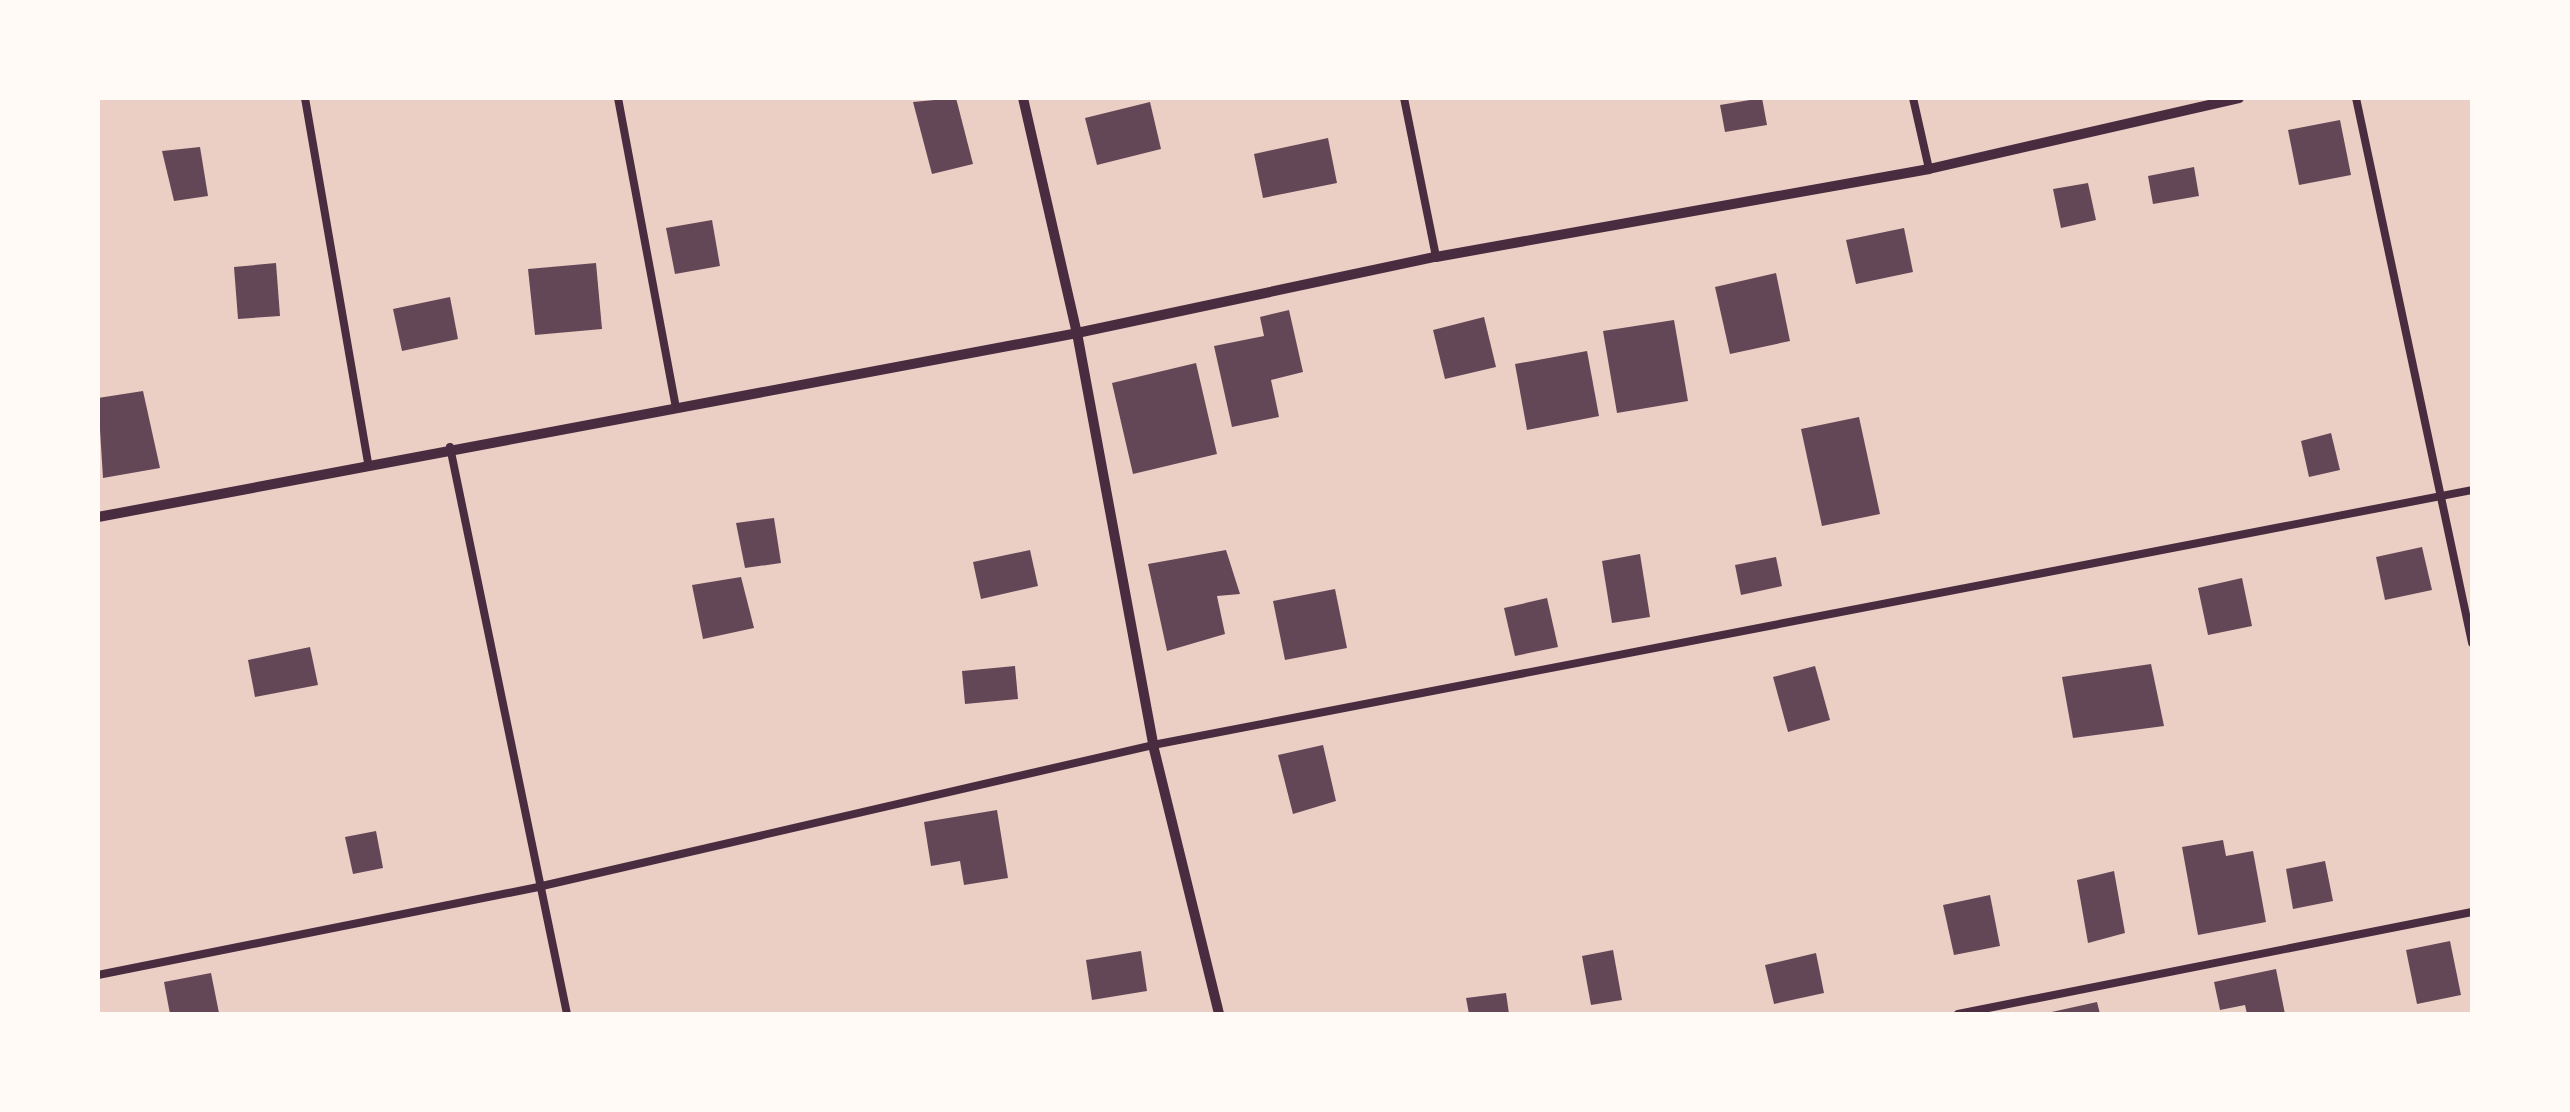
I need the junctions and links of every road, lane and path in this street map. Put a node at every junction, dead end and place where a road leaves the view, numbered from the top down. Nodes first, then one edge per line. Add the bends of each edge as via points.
1 (305, 98) edge
2 (618, 98) edge
3 (1023, 98) edge
4 (1404, 98) edge
5 (1912, 98) edge
6 (2239, 98) edge
7 (2356, 98) edge
8 (1929, 168) junction
9 (1436, 257) junction
10 (1078, 333) junction
11 (675, 404) junction
12 (450, 447) junction
13 (368, 464) junction
14 (2472, 490) edge
15 (2436, 497) junction
16 (98, 518) edge
17 (2472, 643) edge
18 (1153, 745) junction
19 (542, 886) junction
20 (2472, 912) edge
21 (98, 975) edge
22 (568, 1014) edge
23 (1219, 1014) edge
24 (1958, 1014) edge

1 - 13 lane
2 - 11 lane
3 - 10 street
4 - 9 lane
5 - 8 lane
6 - 8 street
7 - 15 lane
8 - 9 street
9 - 10 street
10 - 11 street
10 - 18 street
11 - 12 street
12 - 13 street
12 - 19 lane
13 - 16 street
14 - 15 lane
15 - 17 lane
15 - 18 lane
18 - 19 lane
18 - 23 street
19 - 21 lane
19 - 22 lane
20 - 24 lane

